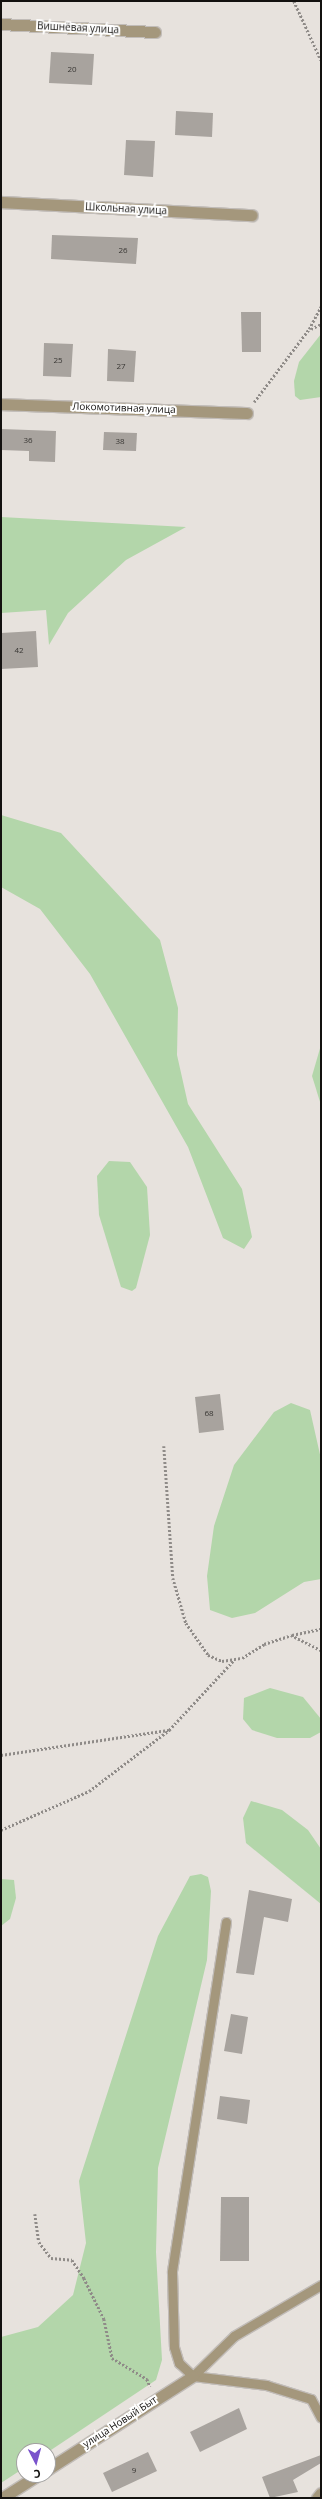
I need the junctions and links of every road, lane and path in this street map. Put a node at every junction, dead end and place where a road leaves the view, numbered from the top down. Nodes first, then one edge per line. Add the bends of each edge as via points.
1 (294, 1) edge
2 (1, 24) edge
3 (155, 32) dead end
4 (321, 60) edge
5 (1, 202) edge
6 (252, 215) dead end
7 (321, 306) edge
8 (321, 324) edge
9 (309, 329) junction
10 (1, 404) edge
11 (247, 413) joint
12 (164, 1446) dead end
13 (321, 1630) edge
14 (291, 1635) junction
15 (321, 1650) edge
16 (234, 1659) junction
17 (169, 1730) junction
18 (1, 1755) edge
19 (1, 1830) edge
20 (226, 1922) dead end
21 (35, 2214) dead end
22 (321, 2285) edge
23 (193, 2376) junction
24 (156, 2400) junction
25 (321, 2418) edge
26 (56, 2464) edge
27 (25, 2483) edge
28 (321, 2493) edge
29 (2, 2498) edge
30 (317, 2498) edge

1 - 4 path
2 - 3 street, Вишнёвая улица
5 - 6 street, Школьная улица
7 - 9 path
8 - 9 path
9 - 11 path
10 - 11 street, Локомотивная улица
12 - 16 path via 173,1578 186,1624 208,1655 222,1661
13 - 14 path
14 - 15 path
14 - 16 path via 264,1644 242,1658
16 - 17 path
17 - 18 path
17 - 19 path via 89,1791
20 - 23 lane via 172,2272 174,2347 179,2363
21 - 24 path via 39,2242 51,2258 72,2260 84,2278 104,2319 112,2358 147,2379
22 - 23 lane via 234,2336
23 - 24 street, улица Новый Быт
23 - 25 lane via 266,2386 311,2399
24 - 26 street, улица Новый Быт
27 - 29 street
28 - 30 street

